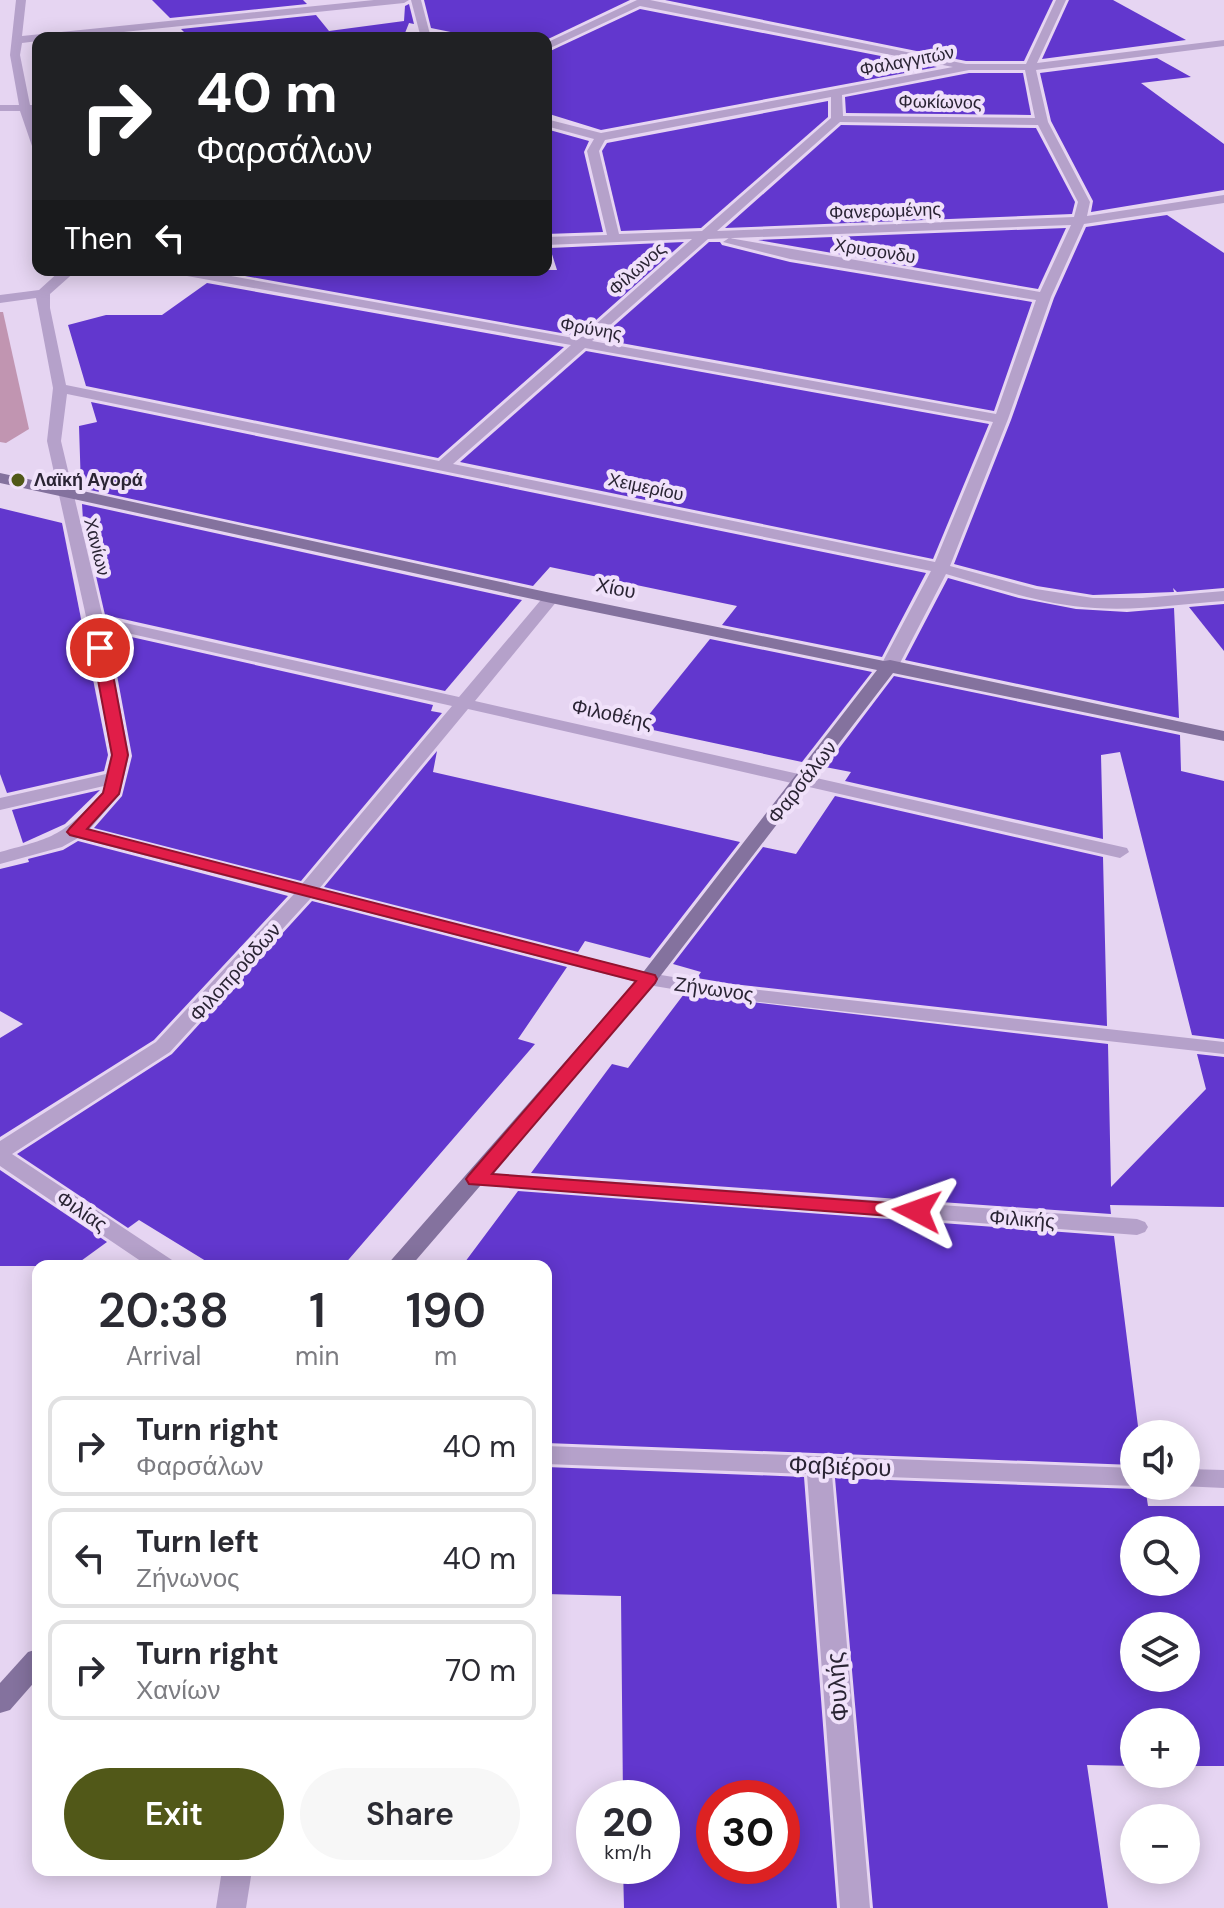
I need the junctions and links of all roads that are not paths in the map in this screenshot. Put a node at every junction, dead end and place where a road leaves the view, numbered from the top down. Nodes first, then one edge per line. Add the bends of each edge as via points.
1 (21, 0) edge
2 (404, 0) edge
3 (416, 0) edge
4 (1061, 0) edge
5 (642, 1) edge
6 (94, 32) edge
7 (424, 32) edge
8 (32, 38) edge
9 (16, 40) junction
10 (1224, 43) edge
11 (552, 44) edge
12 (969, 67) junction
13 (1030, 67) junction
14 (836, 93) junction
15 (0, 108) edge
16 (25, 108) junction
17 (32, 108) edge
18 (837, 119) junction
19 (1042, 122) junction
20 (552, 124) edge
21 (32, 128) edge
22 (601, 137) junction
23 (1224, 199) edge
24 (1079, 221) junction
25 (700, 236) junction
26 (614, 239) junction
27 (552, 241) edge
28 (60, 276) edge
29 (208, 276) edge
30 (43, 293) junction
31 (1044, 297) junction
32 (0, 299) edge
33 (579, 345) junction
34 (60, 388) junction
35 (1001, 419) junction
36 (443, 465) junction
37 (0, 478) edge
38 (64, 492) junction
39 (941, 568) junction
40 (1224, 596) edge
41 (551, 598) junction
42 (95, 621) junction
43 (890, 665) junction
44 (464, 706) junction
45 (1224, 736) edge
46 (807, 777) junction
47 (115, 778) junction
48 (0, 804) edge
49 (76, 832) junction
50 (1120, 852) dead end
51 (0, 858) edge
52 (308, 890) junction
53 (648, 979) junction
54 (1224, 1048) edge
55 (0, 1154) edge
56 (476, 1179) junction
57 (1137, 1227) dead end
58 (155, 1260) edge
59 (403, 1260) edge
60 (552, 1455) edge
61 (819, 1466) junction
62 (1120, 1477) edge
63 (1200, 1478) edge
64 (1224, 1479) edge
65 (32, 1667) edge
66 (0, 1702) edge
67 (236, 1876) edge
68 (231, 1908) edge
69 (855, 1908) edge

1 - 9 street
2 - 6 street
3 - 7 street
4 - 13 street
5 - 11 street
5 - 12 street
8 - 9 street
9 - 16 street
10 - 13 street, Φαλαγγιτών
12 - 13 street, Φαλαγγιτών
12 - 14 street, Φαλαγγιτών
13 - 19 street
14 - 18 street
14 - 22 street, Φαλαγγιτών
15 - 16 street
16 - 17 street
16 - 21 street
18 - 19 street, Φωκίωνος
18 - 25 street, Φίλωνος
19 - 24 street via 1084,202
20 - 22 street
22 - 26 street via 593,151
23 - 24 street, Φανερωμένης
24 - 25 street, Φανερωμένης
24 - 31 street, Φαρσάλων
25 - 26 street, Φανερωμένης
25 - 31 street, Χρυσονδυ
25 - 33 street, Φίλωνος
26 - 27 street, Φανερωμένης
28 - 30 street
29 - 33 street, Φρύνης
30 - 32 street
30 - 34 street, Χανίων
31 - 35 street, Φαρσάλων
33 - 35 street, Φρύνης
33 - 36 street, Φίλωνος
34 - 36 street, Χειμερίου
34 - 38 street, Χανίων via 54,441
35 - 39 street, Φαρσάλων
36 - 39 street, Χειμερίου
37 - 38 street, Χίου
38 - 41 street, Χίου
38 - 42 street, Χανίων
39 - 40 street, Χειμερίου via 1092,603
39 - 43 street, Φαρσάλων
41 - 43 street, Χίου
41 - 44 street, Φιλοπροόδων
42 - 44 street, Φιλοθέης
42 - 47 street, Χανίων via 120,755
43 - 45 street, Χίου
43 - 46 street, Φαρσάλων
44 - 46 street, Φιλοθέης
44 - 52 street, Φιλοπροόδων
46 - 50 street, Φιλοθέης
46 - 53 street, Φαρσάλων
47 - 48 street
47 - 49 street, Χανίων via 111,794
49 - 51 street
49 - 52 street, Ζήνωνος
52 - 53 street, Ζήνωνος
52 - 55 street, Φιλοπροόδων via 163,1047
53 - 54 street, Ζήνωνος
53 - 56 street, Φαρσάλων
55 - 58 street, Φιλίας
56 - 57 street, Φιλικής
56 - 59 street, Φαρσάλων
60 - 61 street, Φαβιέρου
61 - 62 street, Φαβιέρου
61 - 69 street, Φυλής
63 - 64 street
65 - 66 street
67 - 68 street

